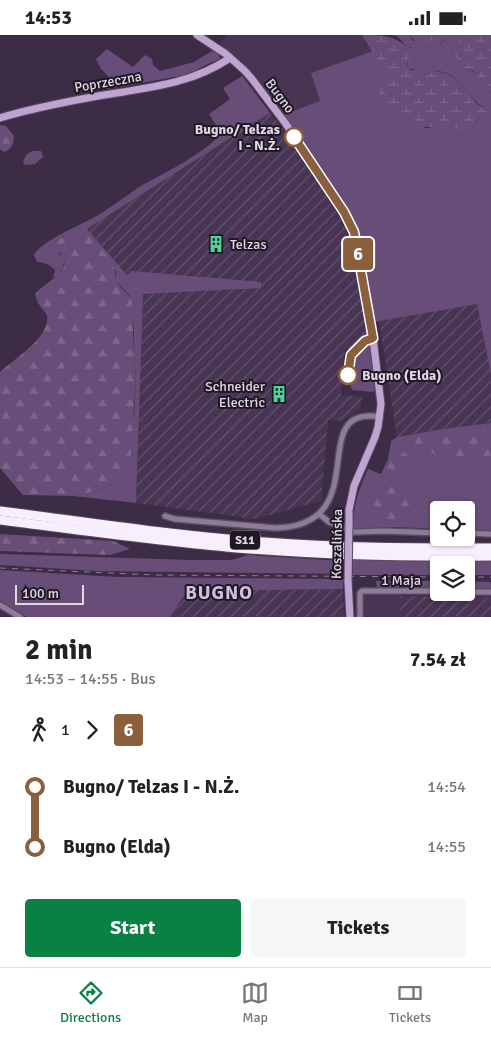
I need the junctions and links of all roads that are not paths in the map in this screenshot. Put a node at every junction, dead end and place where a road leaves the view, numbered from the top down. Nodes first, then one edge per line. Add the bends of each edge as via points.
1 (197, 35) edge
2 (230, 57) junction
3 (0, 118) edge
4 (380, 417) junction
5 (0, 511) edge
6 (319, 514) junction
7 (165, 516) dead end
8 (0, 520) edge
9 (430, 533) edge
10 (475, 533) edge
11 (491, 534) edge
12 (491, 547) edge
13 (491, 556) edge
14 (430, 591) edge
15 (475, 592) edge
16 (491, 592) edge
17 (0, 605) edge
18 (20, 617) edge
19 (350, 617) edge
20 (360, 617) edge

1 - 2 street, Bugno
2 - 3 street, Poprzeczna via 188,79
2 - 4 street, Bugno via 278,113 350,223 375,352
4 - 6 street via 362,417 346,427 340,443 333,493
4 - 19 street, Koszalińska, bridge via 350,505
5 - 12 highway, S11 via 262,542 369,548
6 - 7 street via 297,526 275,528
6 - 9 street via 329,522 354,532
8 - 13 highway, S11 via 285,552 359,556
10 - 11 street
14 - 20 street, 1 Maja via 364,591 360,593
15 - 16 street
17 - 18 street

